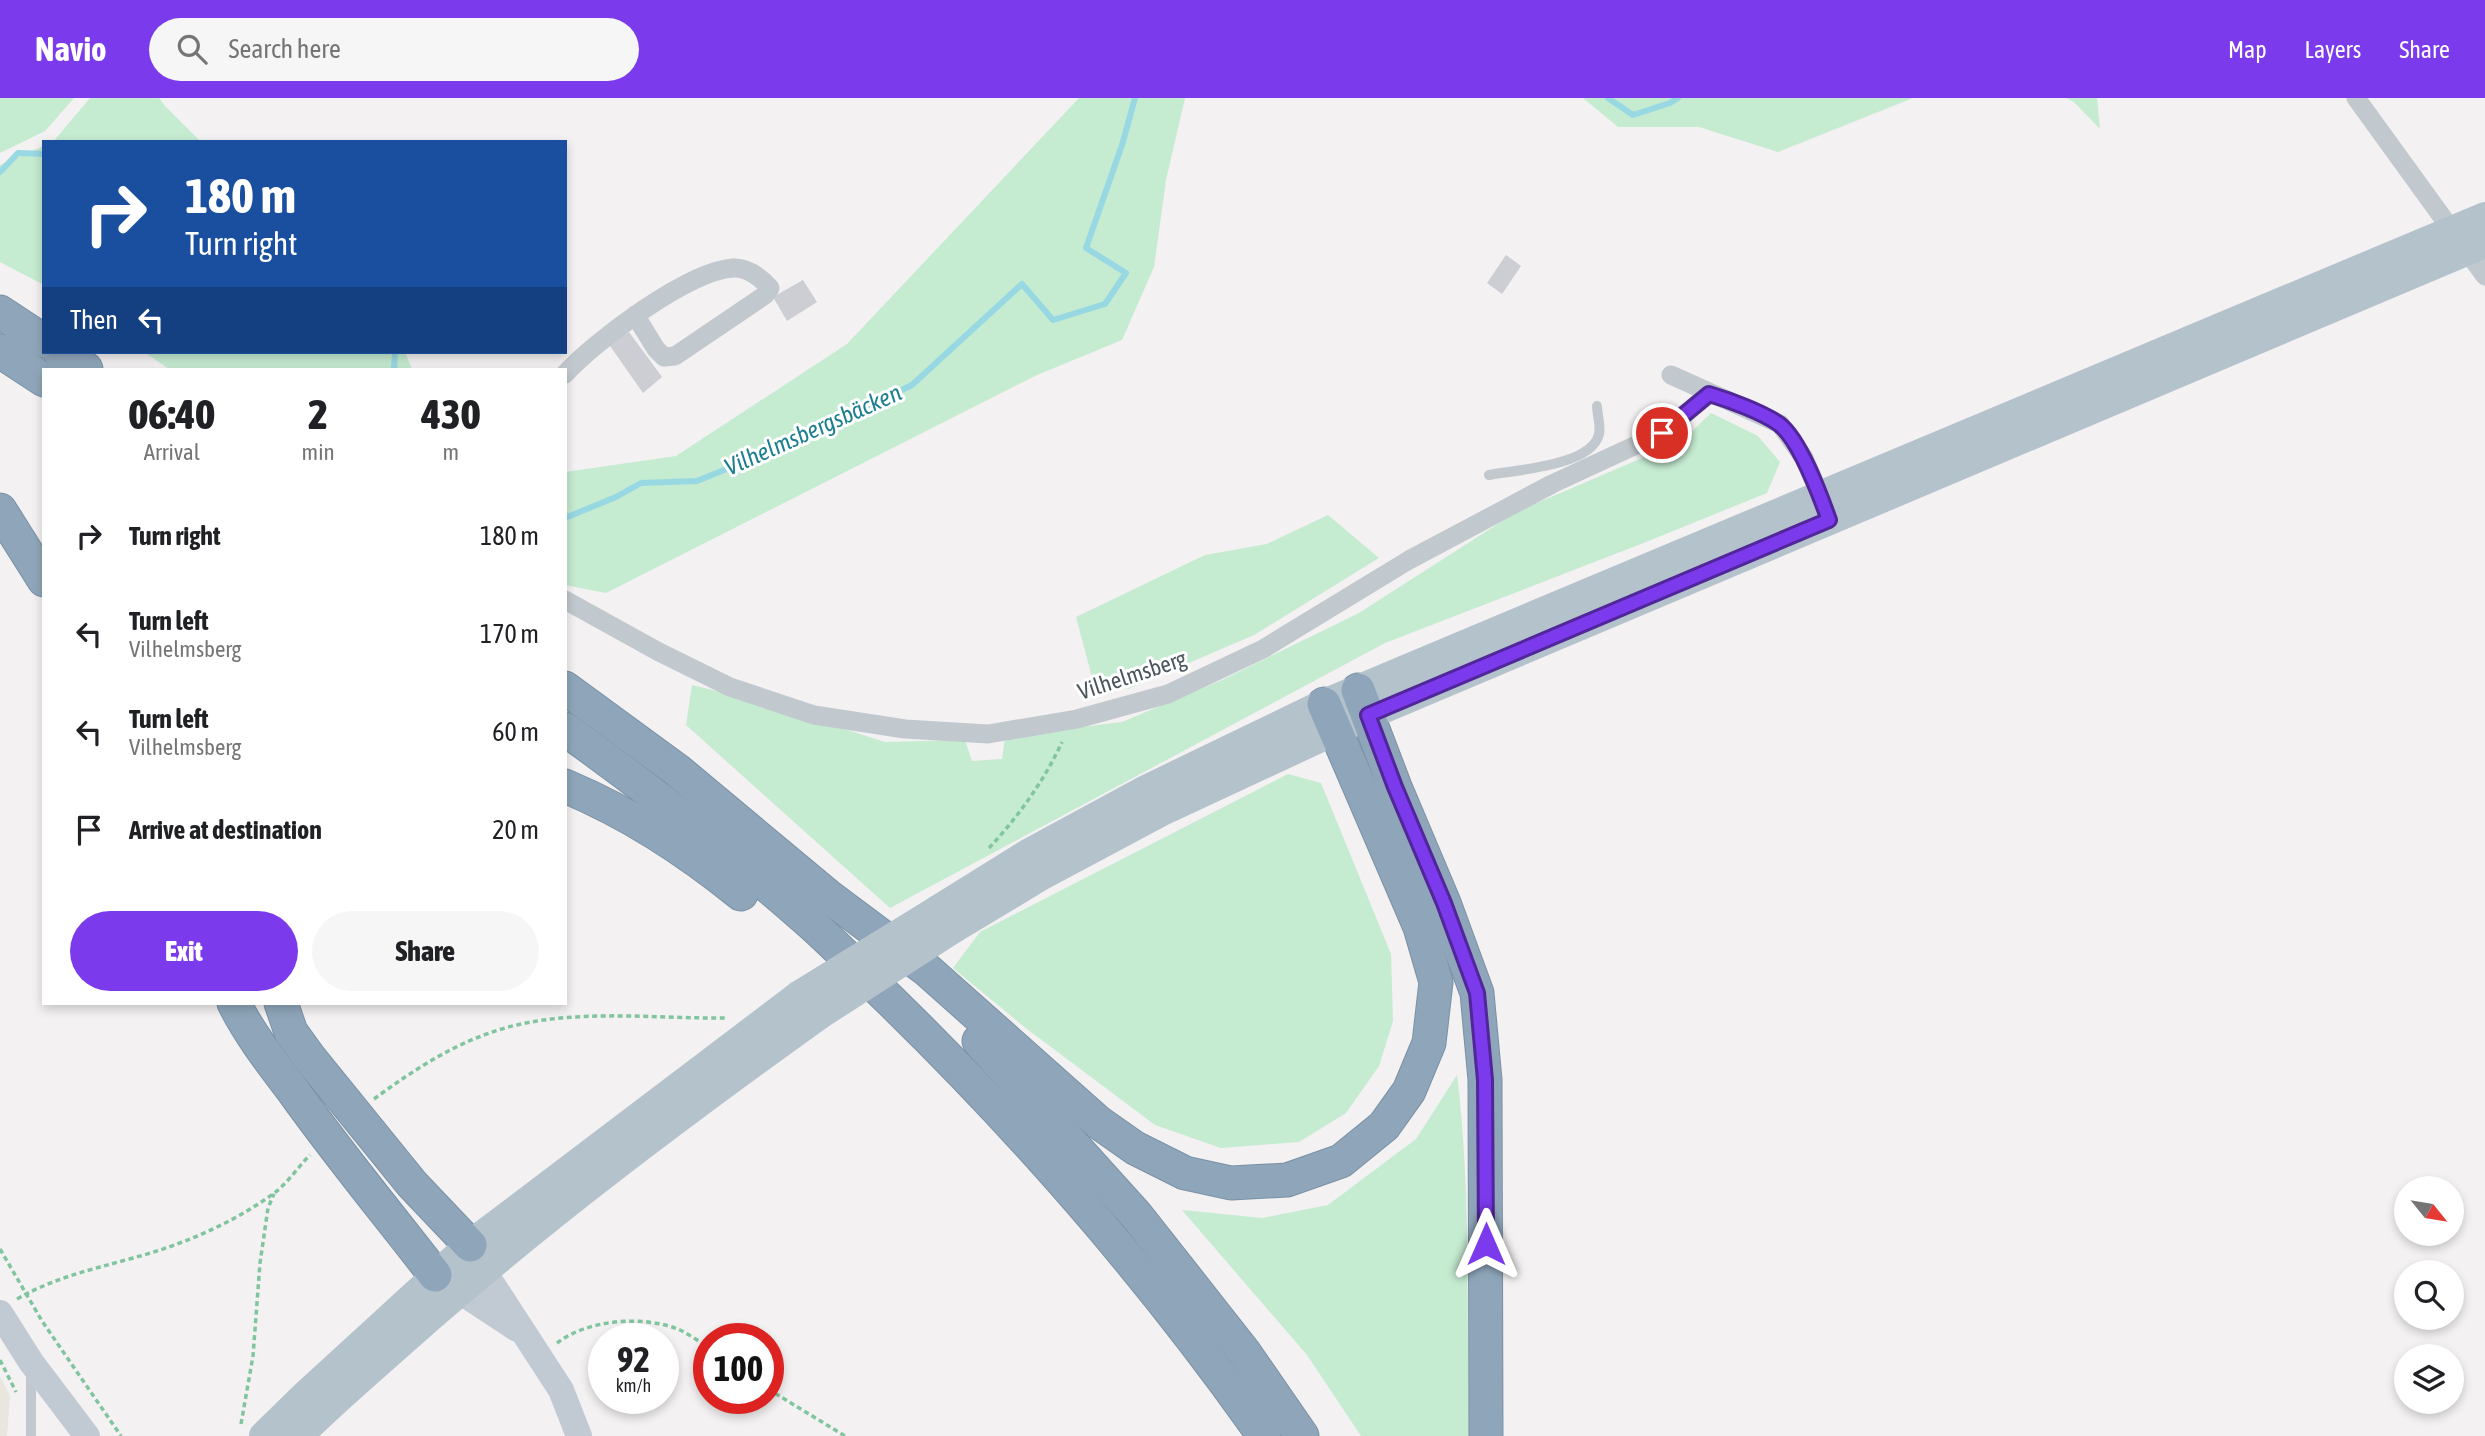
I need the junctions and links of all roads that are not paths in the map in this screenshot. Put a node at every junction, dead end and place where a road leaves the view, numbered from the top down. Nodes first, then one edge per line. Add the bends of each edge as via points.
1 (2356, 98) edge
2 (2485, 217) edge
3 (2468, 242) edge
4 (2485, 276) edge
5 (0, 312) edge
6 (635, 315) junction
7 (42, 340) edge
8 (0, 351) edge
9 (63, 354) edge
10 (84, 368) edge
11 (567, 372) edge
12 (1671, 375) dead end
13 (42, 379) edge
14 (1709, 394) junction
15 (1597, 406) dead end
16 (1489, 475) dead end
17 (1825, 508) junction
18 (0, 510) edge
19 (42, 577) edge
20 (567, 601) edge
21 (567, 689) edge
22 (1363, 703) junction
23 (1330, 717) junction
24 (567, 730) edge
25 (567, 787) edge
26 (828, 896) junction
27 (235, 1005) edge
28 (282, 1005) edge
29 (946, 1055) junction
30 (477, 1257) junction
31 (447, 1283) junction
32 (4, 1308) edge
33 (524, 1334) junction
34 (31, 1362) junction
35 (252, 1431) edge
36 (30, 1436) edge
37 (87, 1436) edge
38 (298, 1436) edge
39 (579, 1436) edge
40 (1264, 1436) edge
41 (1302, 1436) edge
42 (1486, 1436) edge

1 - 3 street
2 - 3 main road
3 - 4 street
3 - 17 main road
5 - 7 highway
6 - 6 street via 656,349 664,357 675,356 770,288 750,272 735,268 689,284
6 - 11 street
8 - 13 highway
9 - 10 highway
12 - 14 street
14 - 17 street via 1780,425 1804,458
14 - 20 street, Vilhelmsberg via 1662,433 1409,559 1263,649 1168,694 1072,719 988,734 905,730 814,715 730,687
15 - 16 lane via 1599,434 1590,447 1567,461
17 - 22 main road
18 - 19 highway
21 - 26 highway via 677,770
22 - 23 main road
22 - 42 highway via 1477,993 1485,1080
23 - 26 highway via 1420,927 1436,982 1429,1043 1409,1091 1384,1126 1341,1161 1287,1180 1231,1183 1185,1173 1135,1148 1098,1122 928,970
23 - 30 main road, bridge via 1146,790 1028,854 946,919 642,1112
24 - 29 highway via 660,797 789,904
25 - 29 highway via 665,836
26 - 41 highway via 991,1053 1137,1216 1244,1352
27 - 31 highway via 318,1125
28 - 30 highway via 291,1032 309,1057
29 - 40 highway via 1113,1238
30 - 31 main road
30 - 33 street
31 - 33 street
31 - 35 main road
31 - 38 main road
32 - 34 street
33 - 39 street via 561,1390
34 - 36 lane
34 - 37 street

